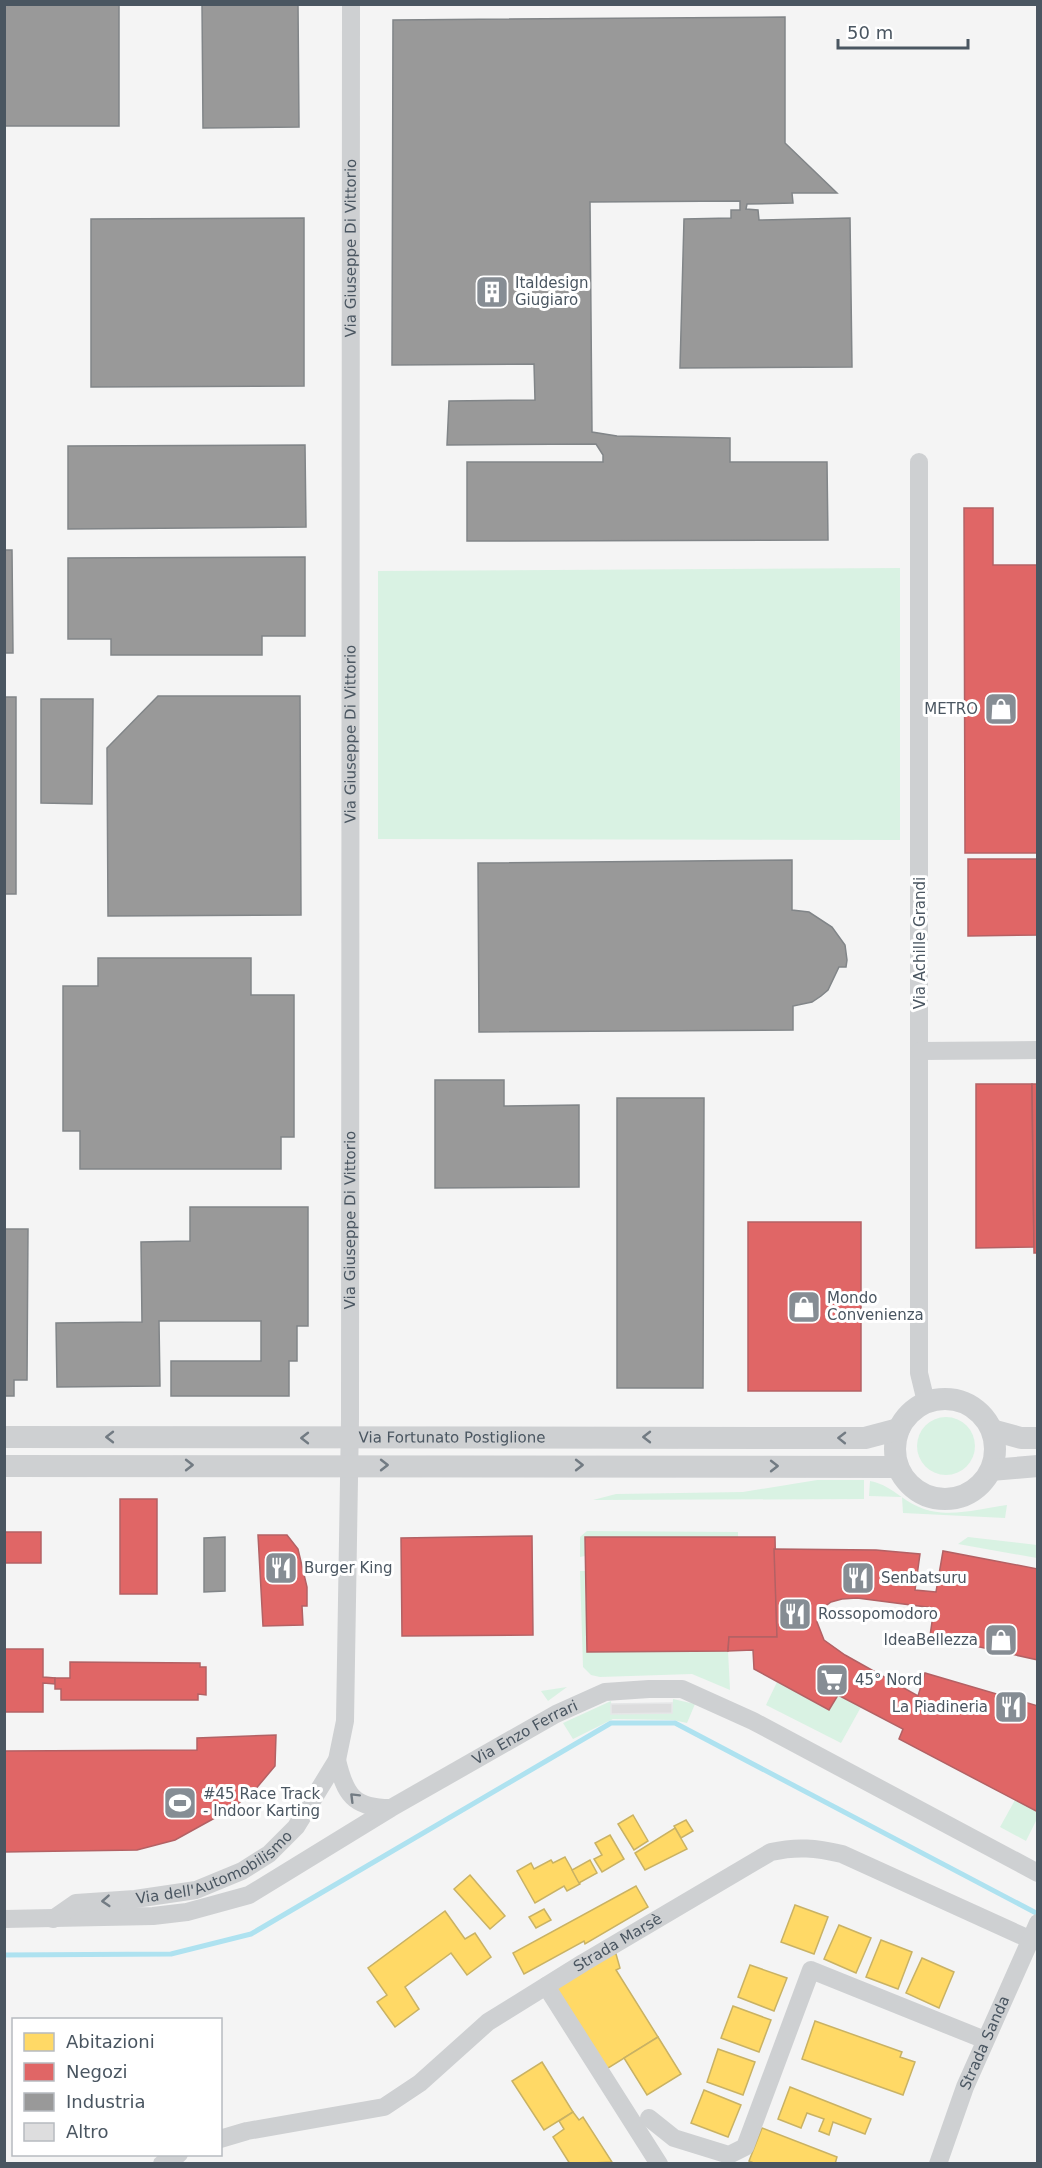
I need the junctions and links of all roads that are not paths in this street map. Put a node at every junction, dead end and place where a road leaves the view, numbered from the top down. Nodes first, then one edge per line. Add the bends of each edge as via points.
1 (351, 4) edge
2 (925, 462) dead end
3 (1038, 1050) edge
4 (920, 1051) junction
5 (926, 1402) junction
6 (899, 1429) junction
7 (992, 1430) junction
8 (4, 1437) edge
9 (350, 1438) junction
10 (1038, 1438) edge
11 (349, 1465) junction
12 (4, 1466) edge
13 (1038, 1466) edge
14 (898, 1467) junction
15 (991, 1470) junction
16 (337, 1760) junction
17 (391, 1808) junction
18 (1038, 1873) edge
19 (4, 1919) edge
20 (52, 1919) junction
21 (1034, 1930) edge
22 (546, 1986) junction
23 (985, 2040) junction
24 (649, 2118) dead end
25 (222, 2138) edge
26 (659, 2163) edge
27 (938, 2163) edge

1 - 9 street, Via Giuseppe Di Vittorio
2 - 4 street, Via Achille Grandi via 920,484
3 - 4 street
4 - 5 street, Via Achille Grandi via 919,1373
5 - 6 street via 912,1411
5 - 7 street via 954,1399 970,1405 983,1415
6 -> 9 street, Via Fortunato Postiglione via 865,1438
6 - 14 street via 895,1442
7 - 10 street
7 - 15 street via 995,1456
9 -> 8 street, Via Fortunato Postiglione
9 - 11 street, Via Giuseppe Di Vittorio
12 -> 11 street, Via Fortunato Postiglione
11 -> 14 street, Via Fortunato Postiglione
11 - 16 street, Via dell'Automobilismo via 345,1721
13 - 15 street
14 - 15 street via 911,1485 942,1498 965,1494
17 -> 16 street, Via dell'Automobilismo via 369,1808 354,1800 344,1786
16 -> 20 street, Via dell'Automobilismo via 285,1841 242,1871 196,1890 76,1903
17 - 18 street, Via Enzo Ferrari via 552,1716 605,1692 682,1689 788,1738
17 - 20 street, Via Enzo Ferrari via 249,1895 153,1917
19 - 20 street, Via Enzo Ferrari
21 - 22 street, Strada Marsè via 842,1854 814,1847 792,1847 771,1852
21 - 23 street, Strada Sanda
22 - 25 street, Strada Marsè via 488,2022 420,2083 384,2107
22 - 26 street
23 - 24 street via 811,1970 745,2147 729,2155 674,2138
23 - 27 street, Strada Sanda

